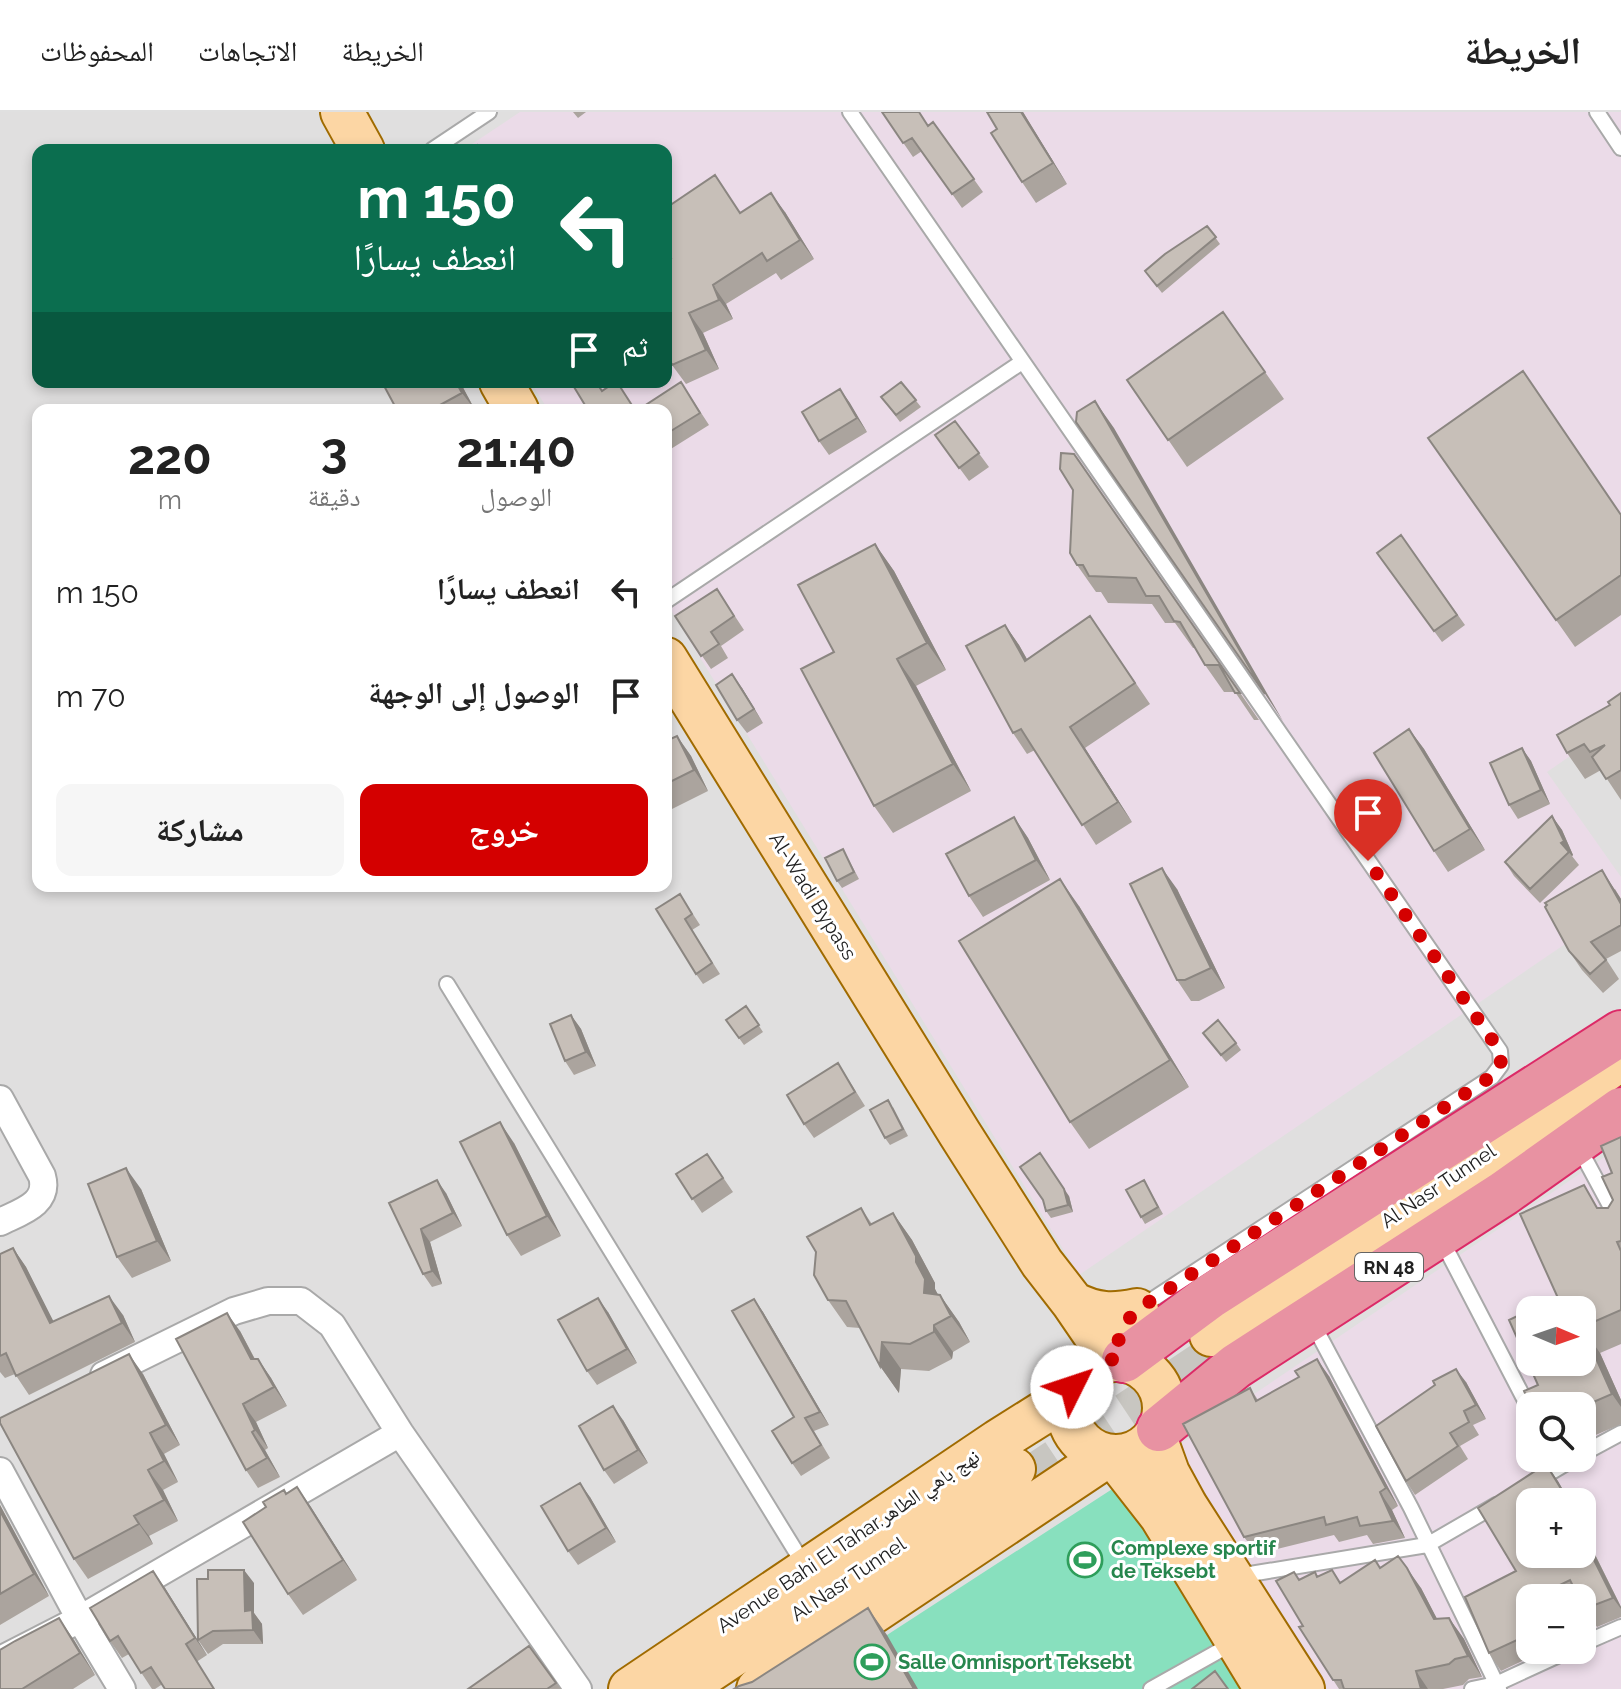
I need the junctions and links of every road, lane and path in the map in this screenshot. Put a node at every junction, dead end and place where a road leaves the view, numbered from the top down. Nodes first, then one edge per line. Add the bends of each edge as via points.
1 (342, 112) edge
2 (489, 112) edge
3 (850, 112) edge
4 (1597, 112) edge
5 (360, 144) edge
6 (441, 144) edge
7 (1621, 148) edge
8 (1022, 362) junction
9 (672, 597) edge
10 (672, 669) edge
11 (447, 984) dead end
12 (1621, 1033) edge
13 (1621, 1059) edge
14 (1621, 1085) edge
15 (0, 1099) edge
16 (1621, 1110) edge
17 (960, 1134) junction
18 (1576, 1142) junction
19 (0, 1222) edge
20 (1621, 1226) edge
21 (1439, 1235) junction
22 (1310, 1318) junction
23 (1109, 1355) junction
24 (83, 1386) edge
25 (1521, 1392) edge
26 (400, 1433) junction
27 (1157, 1433) junction
28 (1621, 1433) edge
29 (1596, 1446) edge
30 (1111, 1456) junction
31 (0, 1471) edge
32 (1543, 1472) edge
33 (1427, 1545) junction
34 (807, 1568) junction
35 (1230, 1577) junction
36 (80, 1619) junction
37 (1620, 1629) edge
38 (1596, 1638) edge
39 (1236, 1641) junction
40 (0, 1660) edge
41 (1542, 1664) edge
42 (1497, 1686) edge
43 (122, 1689) edge
44 (578, 1689) edge
45 (630, 1689) edge
46 (682, 1689) edge
47 (709, 1689) edge
48 (758, 1689) edge
49 (1151, 1689) edge
50 (1266, 1689) edge
51 (1303, 1689) edge
52 (1472, 1689) edge

1 - 5 main road
2 - 6 lane
3 - 8 lane
4 - 7 lane
8 - 9 lane
8 - 23 lane via 1501,1058 1492,1077
10 - 17 main road, Al-Wadi Bypass
11 - 34 lane
12 - 23 highway via 1209,1297
13 - 14 main road, Al Nasr Tunnel via 1217,1342
15 - 19 street via 44,1189 38,1202
16 - 18 highway, RN 48
17 - 23 main road, Al-Wadi Bypass via 1042,1263
17 - 23 main road, Al-Wadi Bypass via 1050,1312
18 - 20 lane
18 - 21 highway, RN 48
21 - 22 highway, RN 48
21 - 25 lane
22 - 27 highway, RN 48 via 1236,1366
22 - 33 lane
23 - 27 main road via 1136,1364 1155,1380 1164,1404
23 - 30 main road via 1068,1413 1080,1441
23 - 34 main road, Avenue Bahi El Tahar,نهج باهي الطاهر via 998,1441
24 - 26 street via 234,1311 268,1301 301,1301 332,1325
26 - 36 street
26 - 44 street
27 - 30 main road via 1138,1451
27 - 35 main road via 1176,1490
28 - 29 lane
30 - 39 main road via 1161,1516
30 - 48 main road
31 - 36 street
32 - 33 lane
33 - 35 lane
33 - 42 lane
34 - 45 main road, Avenue Bahi El Tahar,نهج باهي الطاهر
35 - 51 main road
36 - 40 street
36 - 43 street
37 - 38 lane
39 - 49 lane
39 - 50 main road
41 - 42 lane
42 - 52 lane
46 - 47 main road, Al Nasr Tunnel via 1018,1476

